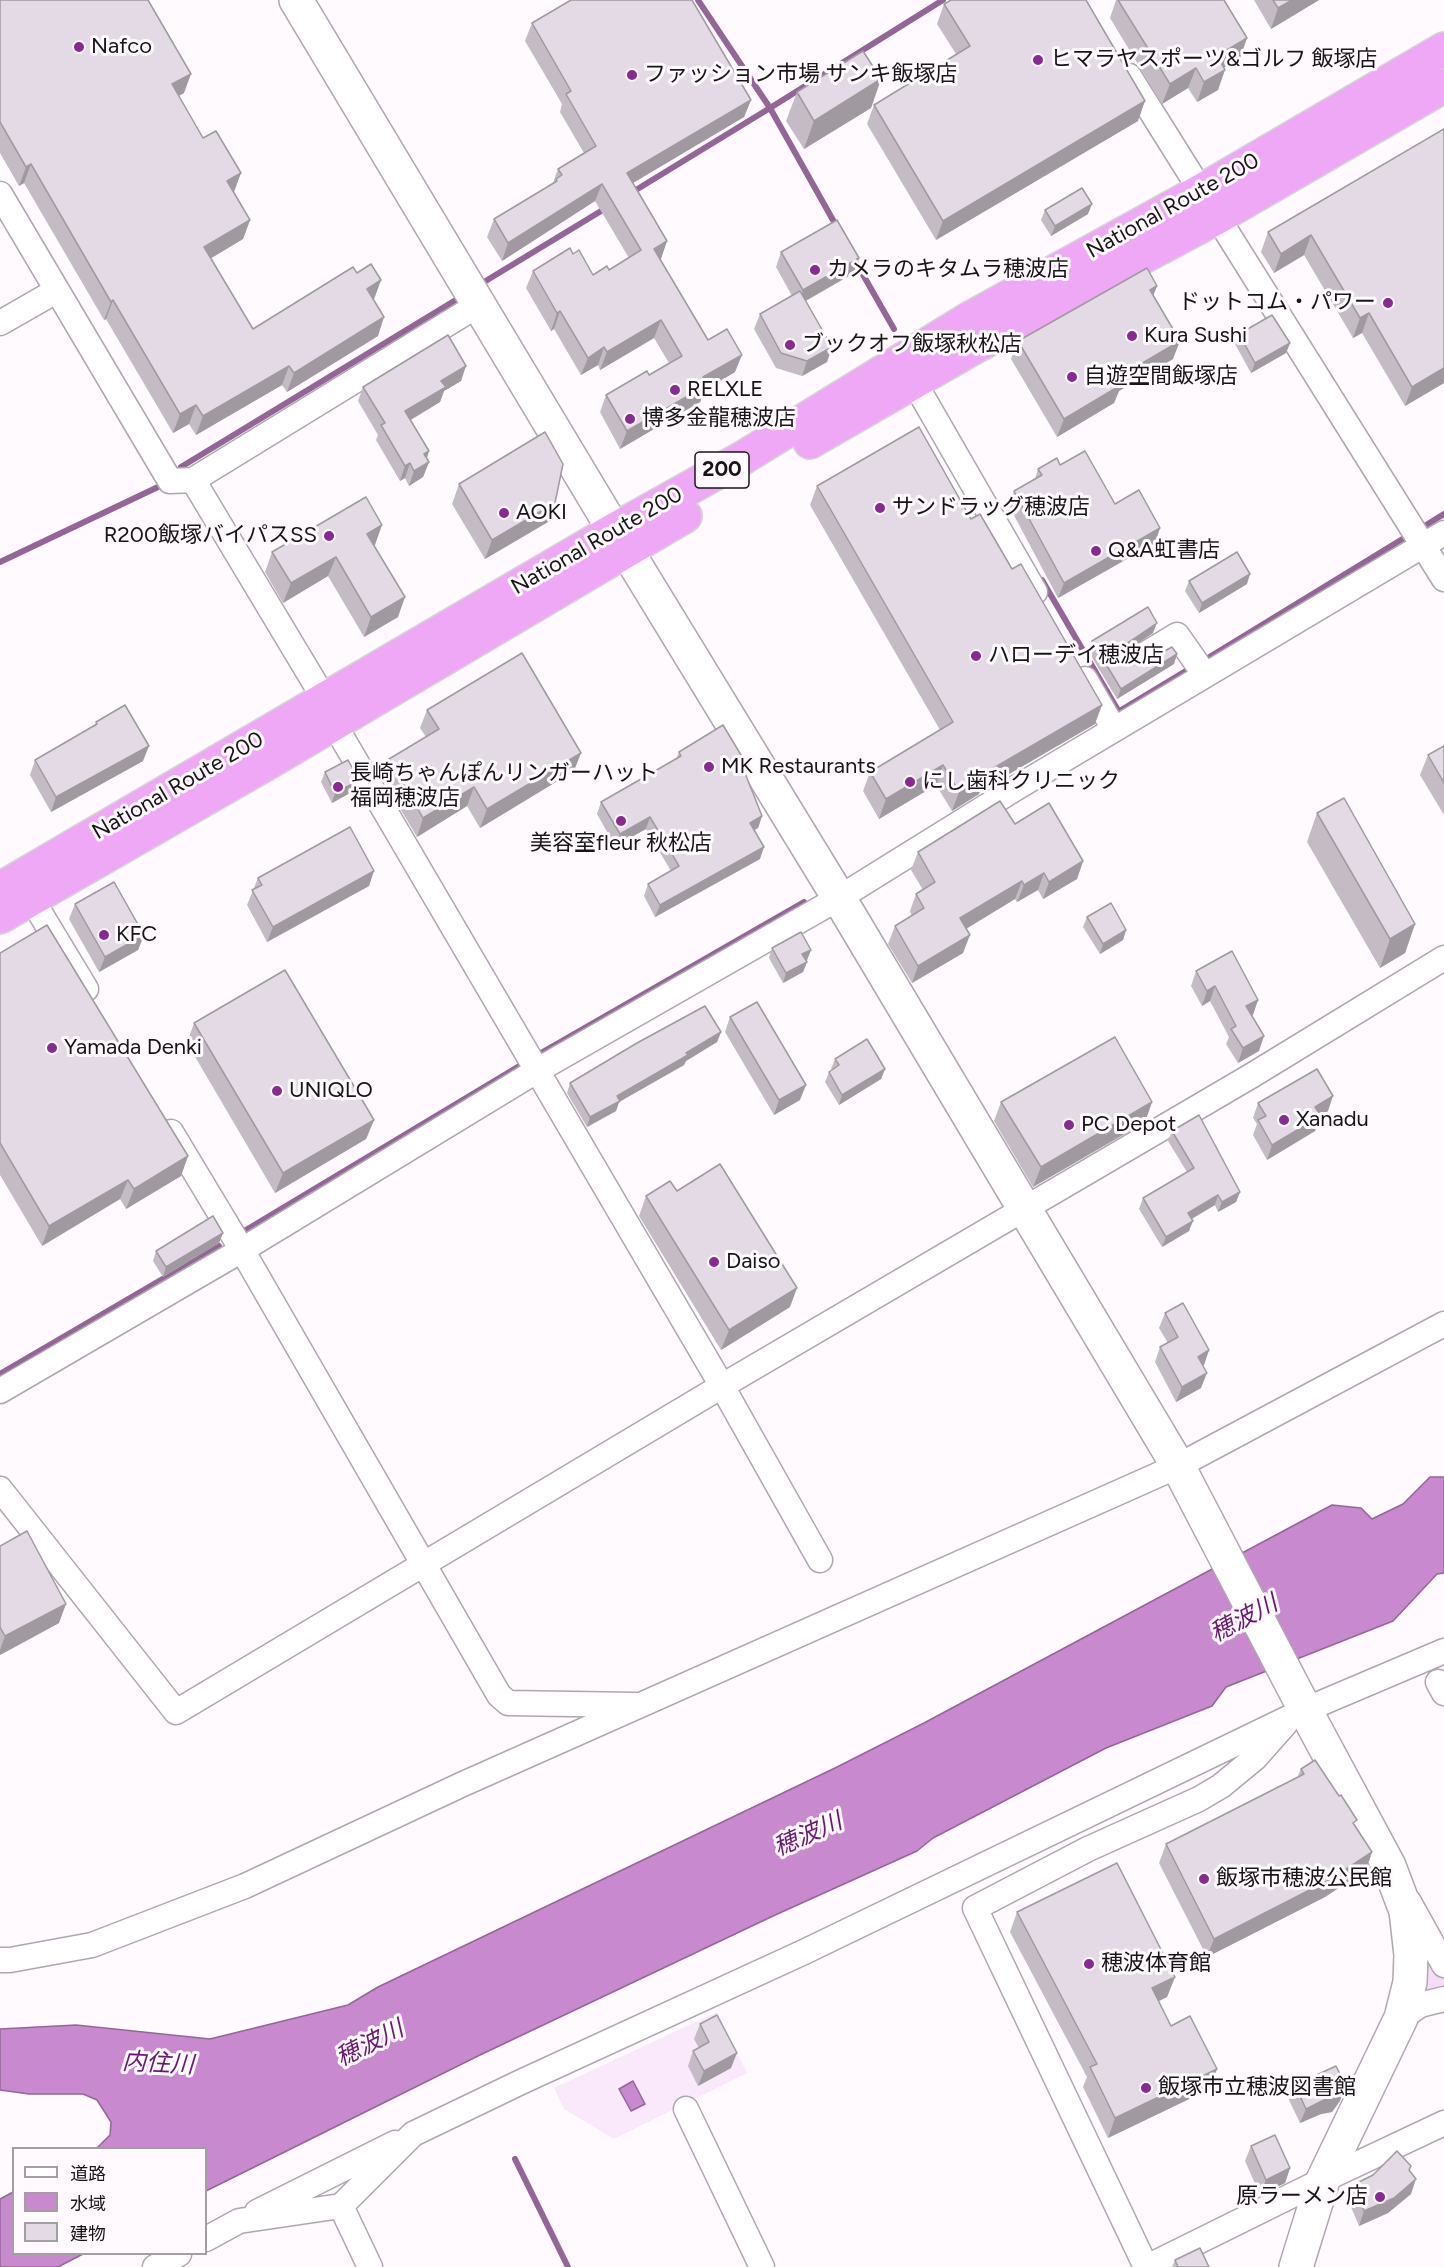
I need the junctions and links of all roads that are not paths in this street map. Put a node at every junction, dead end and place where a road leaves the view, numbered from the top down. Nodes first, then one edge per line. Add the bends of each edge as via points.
1 (296, 0) edge
2 (1444, 49) edge
3 (1119, 61) edge
4 (1444, 86) edge
5 (0, 194) edge
6 (1209, 204) junction
7 (56, 291) junction
8 (478, 305) junction
9 (0, 323) edge
10 (914, 382) junction
11 (194, 480) junction
12 (1425, 535) edge
13 (620, 540) junction
14 (1444, 579) edge
15 (1043, 607) edge
16 (1072, 658) edge
17 (1134, 661) dead end
18 (1200, 667) junction
19 (330, 712) junction
20 (1114, 729) junction
21 (0, 889) edge
22 (31, 898) junction
23 (839, 898) junction
24 (0, 916) edge
25 (1444, 958) edge
26 (98, 1009) edge
27 (538, 1070) junction
28 (158, 1109) edge
29 (1024, 1208) junction
30 (242, 1250) junction
31 (1444, 1324) edge
32 (722, 1386) junction
33 (0, 1391) edge
34 (1179, 1466) junction
35 (0, 1489) edge
36 (820, 1560) dead end
37 (423, 1564) junction
38 (1444, 1651) edge
39 (640, 1706) junction
40 (1299, 1710) junction
41 (1389, 1866) junction
42 (0, 1960) edge
43 (1444, 1965) edge
44 (1444, 1999) edge
45 (1401, 2018) junction
46 (686, 2109) dead end
47 (1444, 2123) edge
48 (413, 2134) junction
49 (1323, 2180) junction
50 (341, 2206) junction
51 (239, 2221) junction
52 (207, 2238) edge
53 (176, 2255) edge
54 (155, 2267) edge
55 (370, 2267) edge
56 (762, 2267) edge
57 (1146, 2267) edge
58 (1296, 2267) edge

1 - 8 street
2 - 6 highway, National Route 200 / 200
3 - 6 street
4 - 6 highway, National Route 200 / 200
5 - 7 street
6 - 10 highway, National Route 200 / 200
6 - 12 street
6 - 13 highway, National Route 200 / 200 via 967,320 741,459
7 - 9 street
7 - 11 street via 170,481
8 - 11 street
8 - 13 street
10 - 13 highway, National Route 200 / 200
10 - 15 street
11 - 19 street
12 - 14 street
12 - 18 street
13 - 19 highway, National Route 200 / 200
13 - 23 street
16 - 20 street
17 - 18 street via 1177,635
18 - 20 street
19 - 21 highway, National Route 200 / 200
19 - 22 highway, National Route 200 / 200
19 - 27 street
20 - 23 street
22 - 24 highway, National Route 200 / 200
22 - 26 street
23 - 27 street
23 - 29 street
25 - 29 street
27 - 30 street
27 - 32 street
28 - 30 street
29 - 32 street
29 - 34 street
30 - 33 street
30 - 37 street
31 - 34 street
32 - 36 street
32 - 37 street
34 - 39 street
34 - 40 street
35 - 37 street via 176,1712
37 - 39 street via 499,1695 508,1703
38 - 40 street
39 - 42 street via 245,1886 92,1945
40 - 41 street
40 - 48 street via 804,1952
40 - 57 street via 1255,1758 1221,1786 975,1908
41 - 43 street
41 - 45 street via 1406,1911 1411,1955 1410,1982
44 - 45 street via 1420,2006
45 - 49 street
46 - 56 street
47 - 49 street
48 - 50 street
48 - 51 street
49 - 57 street
49 - 58 street
50 - 51 street
50 - 55 street
51 - 52 street
53 - 54 street

